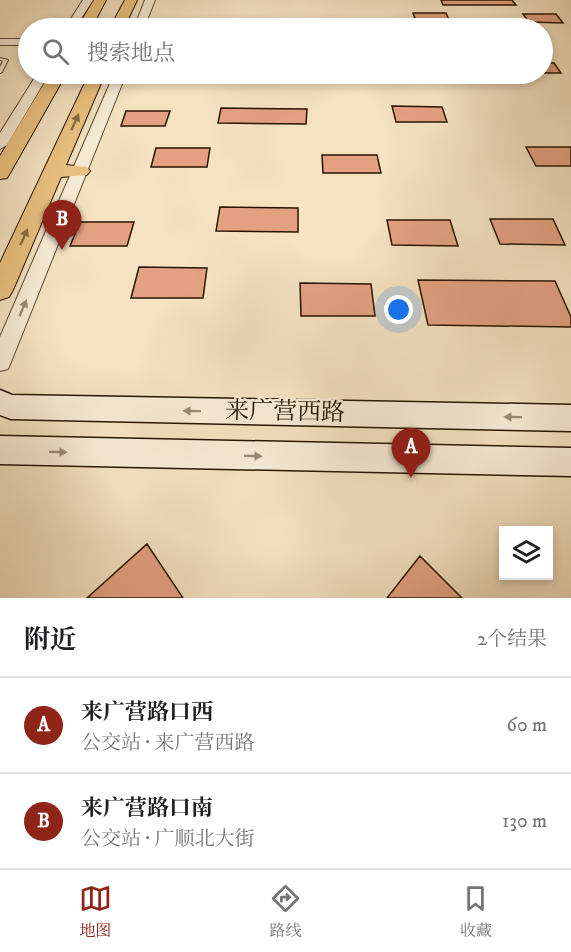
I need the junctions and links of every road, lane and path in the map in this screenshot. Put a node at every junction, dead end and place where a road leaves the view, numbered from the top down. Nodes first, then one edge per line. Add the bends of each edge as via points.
1 (88, 0) edge
2 (100, 0) edge
3 (131, 0) edge
4 (150, 0) edge
5 (76, 18) edge
6 (90, 18) edge
7 (122, 18) edge
8 (143, 18) edge
9 (0, 42) edge
10 (18, 42) edge
11 (0, 59) edge
12 (0, 72) edge
13 (38, 84) edge
14 (52, 84) edge
15 (92, 84) edge
16 (116, 84) edge
17 (4, 148) edge
18 (53, 171) junction
19 (80, 171) junction
20 (0, 173) edge
21 (0, 290) edge
22 (0, 362) edge
23 (0, 402) edge
24 (571, 418) edge
25 (0, 450) edge
26 (571, 462) edge

1 - 5 street
2 - 6 main road
3 - 7 main road
4 - 8 street
9 - 10 street
11 - 12 lane via 6,60
13 - 17 street
14 - 17 main road via 30,122
18 -> 15 main road
16 - 19 street
17 - 20 main road
18 - 19 main road
21 -> 18 main road
22 -> 19 street
24 -> 23 main road, 来广营西路 via 11,407
25 -> 26 main road, 来广营西路

